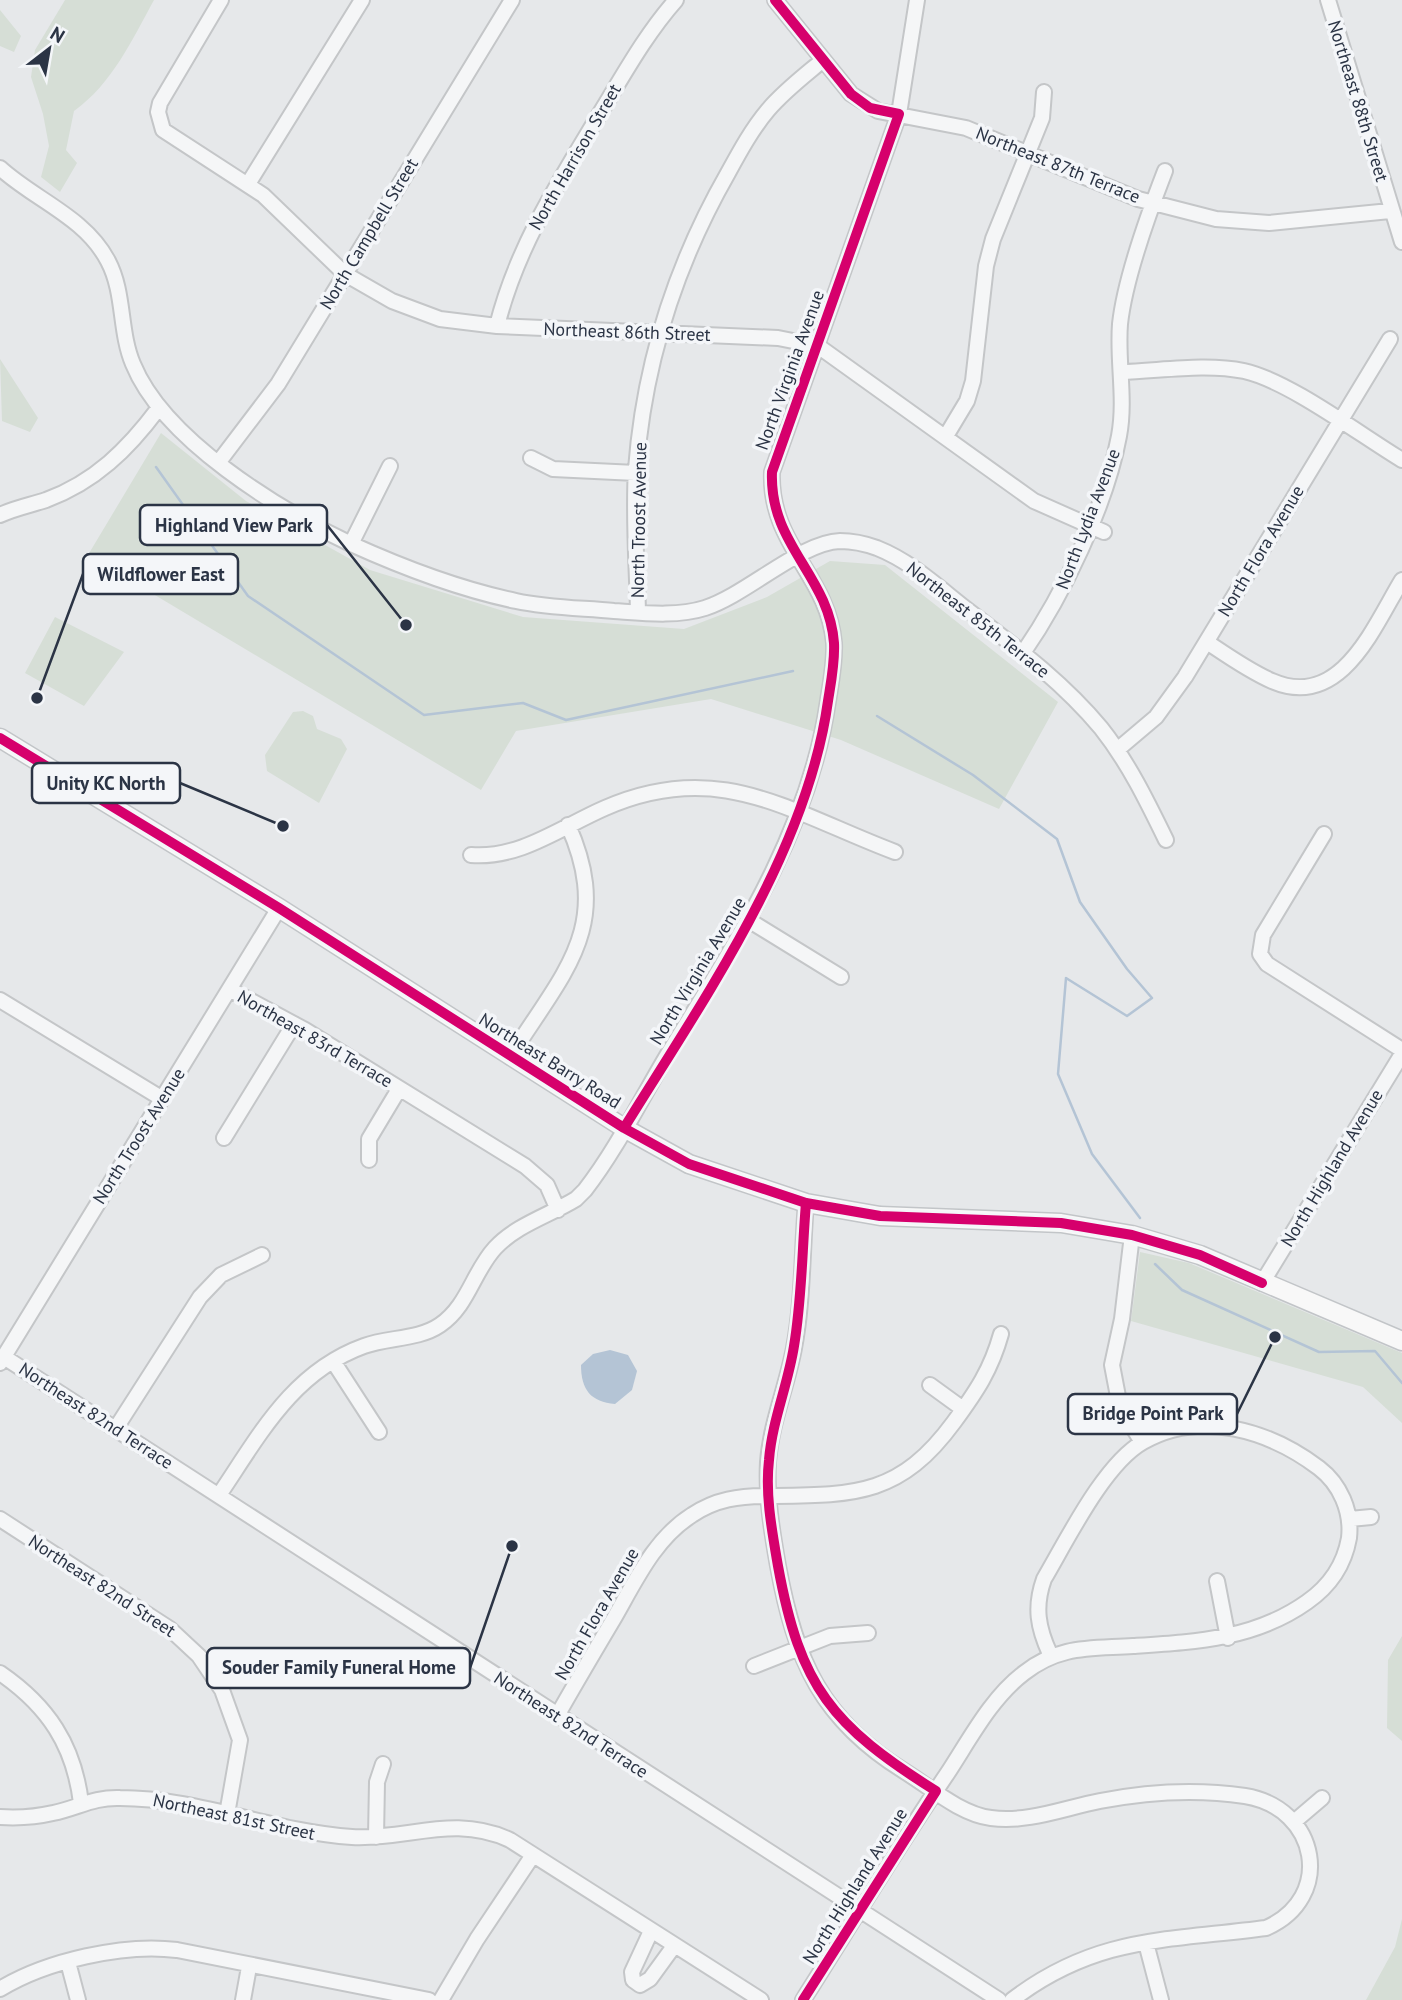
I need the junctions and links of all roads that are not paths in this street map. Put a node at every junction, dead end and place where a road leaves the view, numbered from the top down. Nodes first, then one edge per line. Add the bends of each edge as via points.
1 (221, 0) edge
2 (362, 0) edge
3 (512, 0) edge
4 (676, 0) edge
5 (775, 0) edge
6 (917, 0) edge
7 (1328, 0) edge
8 (823, 60) junction
9 (1044, 92) dead end
10 (899, 114) junction
11 (1027, 152) junction
12 (0, 168) edge
13 (1165, 171) dead end
14 (248, 184) junction
15 (1153, 204) junction
16 (1390, 211) junction
17 (1402, 242) edge
18 (345, 274) junction
19 (497, 326) junction
20 (660, 333) junction
21 (1390, 339) dead end
22 (818, 346) junction
23 (1121, 372) junction
24 (159, 409) junction
25 (1339, 422) junction
26 (946, 436) junction
27 (531, 458) dead end
28 (1402, 460) edge
29 (218, 463) junction
30 (390, 466) dead end
31 (636, 472) junction
32 (0, 515) edge
33 (1089, 526) junction
34 (1104, 532) dead end
35 (351, 544) junction
36 (798, 557) junction
37 (1402, 580) edge
38 (638, 612) junction
39 (1207, 642) junction
40 (1023, 653) junction
41 (0, 738) edge
42 (1117, 750) junction
43 (798, 814) junction
44 (568, 825) junction
45 (1324, 834) dead end
46 (1166, 840) dead end
47 (895, 852) dead end
48 (471, 855) dead end
49 (279, 908) junction
50 (750, 920) junction
51 (841, 977) dead end
52 (230, 990) junction
53 (0, 1000) edge
54 (294, 1024) junction
55 (1402, 1052) edge
56 (510, 1057) junction
57 (399, 1088) junction
58 (161, 1098) junction
59 (624, 1128) junction
60 (224, 1138) dead end
61 (369, 1160) dead end
62 (806, 1203) junction
63 (558, 1210) junction
64 (1132, 1235) junction
65 (262, 1255) dead end
66 (1262, 1283) junction
67 (1000, 1334) dead end
68 (1402, 1341) edge
69 (2, 1360) edge
70 (333, 1362) junction
71 (930, 1385) dead end
72 (963, 1409) junction
73 (117, 1429) junction
74 (379, 1432) dead end
75 (1142, 1442) junction
76 (219, 1495) junction
77 (768, 1496) junction
78 (1371, 1517) dead end
79 (0, 1519) edge
80 (1350, 1519) junction
81 (1217, 1581) dead end
82 (869, 1633) dead end
83 (1228, 1638) junction
84 (798, 1650) junction
85 (1050, 1654) junction
86 (754, 1666) dead end
87 (0, 1673) edge
88 (557, 1716) junction
89 (383, 1764) dead end
90 (936, 1791) junction
91 (1322, 1798) dead end
92 (81, 1803) junction
93 (227, 1814) junction
94 (0, 1817) edge
95 (1295, 1821) junction
96 (376, 1837) junction
97 (534, 1854) junction
98 (860, 1909) junction
99 (651, 1931) junction
100 (1146, 1943) junction
101 (674, 1946) junction
102 (68, 1962) junction
103 (249, 1967) junction
104 (0, 1989) edge
105 (78, 2000) edge
106 (243, 2000) edge
107 (429, 2000) edge
108 (442, 2000) edge
109 (761, 2000) edge
110 (803, 2000) edge
111 (999, 2000) edge
112 (1012, 2000) edge
113 (1161, 2000) edge

1 - 14 street, Northeast 86th Street via 160,103 160,123 171,138
2 - 14 street
3 - 18 street, North Campbell Street
4 - 19 street, North Harrison Street via 637,53 542,211 511,276
5 - 8 street, Northeast 87th Terrace
6 - 10 street
7 - 16 street, Northeast 88th Street
8 - 10 street, Northeast 87th Terrace via 864,104
8 - 20 street, North Troost Avenue via 781,96 746,141 685,258
9 - 11 street via 1042,118
10 - 11 street, Northeast 87th Terrace via 966,128
10 - 22 street, North Virginia Avenue
11 - 15 street, Northeast 87th Terrace
11 - 26 street via 986,266 973,381
12 - 24 street, Northeast 85th Terrace via 81,226 108,260 133,366
13 - 15 street, North Lydia Avenue
14 - 18 street, Northeast 86th Street
15 - 16 street, Northeast 87th Terrace via 1242,222
15 - 23 street, North Lydia Avenue via 1123,305
16 - 17 street, Northeast 88th Street
18 - 19 street, Northeast 86th Street via 415,310 464,324
18 - 29 street, North Campbell Street via 278,384
19 - 20 street, Northeast 86th Street
20 - 22 street, Northeast 86th Street via 778,338
20 - 31 street, North Troost Avenue via 650,370
21 - 25 street, North Flora Avenue
22 - 26 street, Northeast 86th Street
22 - 36 street, North Virginia Avenue via 772,472 773,508
23 - 25 street via 1242,371 1284,387
23 - 33 street, North Lydia Avenue via 1120,433
24 - 29 street, Northeast 85th Terrace
24 - 32 street via 106,468 48,499
25 - 28 street
25 - 39 street, North Flora Avenue
26 - 33 street, Northeast 86th Street via 1034,501
27 - 31 street via 553,469
29 - 35 street, Northeast 85th Terrace via 276,503
30 - 35 street
31 - 38 street, North Troost Avenue
33 - 34 street, Northeast 86th Street
33 - 40 street, North Lydia Avenue via 1055,606
35 - 38 street, Northeast 85th Terrace via 412,570 507,599
36 - 38 street, Northeast 85th Terrace via 703,609
36 - 40 street, Northeast 85th Terrace via 828,542 874,547 915,569
36 - 43 street, North Virginia Avenue via 826,607 834,644 820,752
37 - 39 street via 1357,656 1339,674 1317,685 1274,682
39 - 42 street, North Flora Avenue via 1156,716
40 - 42 street, Northeast 85th Terrace via 1070,694
41 - 49 main road, Northeast Barry Road
42 - 46 street, Northeast 85th Terrace
43 - 44 street via 741,792 678,786 634,796
43 - 47 street
43 - 50 street, North Virginia Avenue
44 - 48 street via 505,855
44 - 56 street via 587,881 587,917 564,970
45 - 55 street via 1263,935 1260,954 1267,964
49 - 52 street, North Troost Avenue
49 - 56 main road, Northeast Barry Road
50 - 51 street
50 - 59 street, North Virginia Avenue
52 - 54 street, Northeast 83rd Terrace
52 - 58 street, North Troost Avenue
53 - 58 street
54 - 57 street, Northeast 83rd Terrace
54 - 60 street
55 - 66 street, North Highland Avenue
56 - 59 main road, Northeast Barry Road
57 - 61 street, Northeast 83rd Terrace via 369,1139
57 - 63 street, Northeast 83rd Terrace via 525,1166 547,1185
58 - 69 street, North Troost Avenue
59 - 62 main road, Northeast Barry Road via 689,1164
59 - 63 street, North Virginia Avenue via 585,1190
62 - 64 main road, Northeast Barry Road via 880,1216 1061,1223
62 - 77 street via 794,1348 772,1435
63 - 70 street, North Virginia Avenue via 517,1230 494,1249 464,1301 442,1324 420,1334 364,1346
64 - 66 main road, Northeast Barry Road via 1200,1255
64 - 75 street via 1122,1319 1112,1358 1113,1380 1120,1407
65 - 73 street via 221,1275 200,1297
66 - 68 main road, Northeast Barry Road
67 - 72 street, North Flora Avenue via 993,1364
69 - 73 street, Northeast 82nd Terrace
70 - 74 street
70 - 76 street, North Virginia Avenue via 284,1399
71 - 72 street
72 - 77 street, North Flora Avenue via 935,1445 894,1480 861,1490
73 - 76 street, Northeast 82nd Terrace
75 - 80 street via 1175,1430 1238,1427 1322,1470 1340,1492
75 - 85 street via 1102,1485 1044,1579 1037,1613
76 - 88 street, Northeast 82nd Terrace
77 - 84 street via 786,1609
77 - 88 street, North Flora Avenue via 717,1502 670,1532 650,1555
78 - 80 street
79 - 93 street, Northeast 82nd Street via 170,1629 199,1656 222,1690 240,1740
80 - 83 street, North Highland Avenue via 1341,1565 1317,1595 1277,1621
81 - 83 street
82 - 84 street via 830,1636
83 - 85 street, North Highland Avenue
84 - 86 street
84 - 90 street via 819,1688 853,1732 875,1752
85 - 90 street, North Highland Avenue via 1013,1681 994,1703
87 - 92 street via 26,1693 54,1726 77,1769
88 - 98 street, Northeast 82nd Terrace
89 - 96 street via 377,1782
90 - 95 street via 988,1818 1026,1818 1123,1797 1186,1793 1246,1796 1279,1808
90 - 98 street, North Highland Avenue
91 - 95 street
92 - 93 street, Northeast 81st Street via 101,1798 164,1800
92 - 94 street, Northeast 81st Street via 56,1813
93 - 96 street, Northeast 81st Street via 302,1832
95 - 100 street via 1310,1860 1306,1887 1291,1913 1266,1928
96 - 97 street, Northeast 81st Street via 472,1827 502,1836
97 - 99 street, Northeast 81st Street
97 - 108 street
98 - 110 street, North Highland Avenue
98 - 111 street, Northeast 82nd Terrace
99 - 101 street, Northeast 81st Street
99 - 101 street via 632,1972 640,1985 650,1979
100 - 112 street via 1070,1963
100 - 113 street
101 - 109 street, Northeast 81st Street
102 - 103 street via 115,1950 154,1949
102 - 104 street
102 - 105 street
103 - 106 street
103 - 107 street

